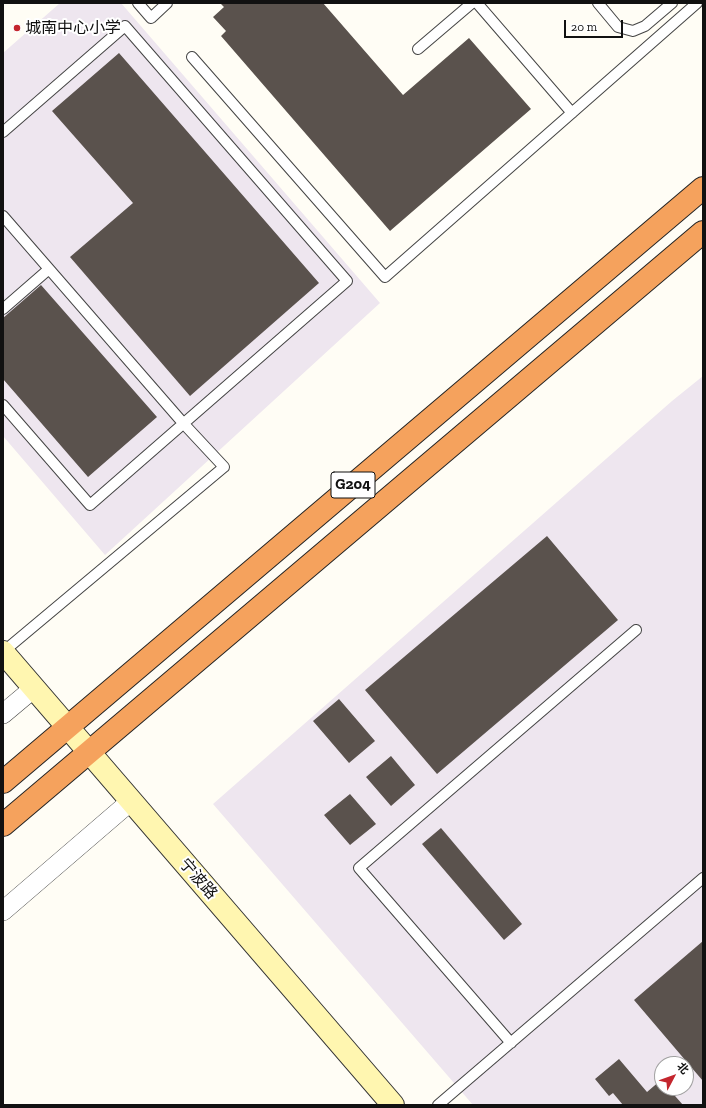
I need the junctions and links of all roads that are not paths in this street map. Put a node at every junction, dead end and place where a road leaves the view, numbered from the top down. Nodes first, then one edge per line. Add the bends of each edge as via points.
1 (138, 3) edge
2 (167, 3) edge
3 (472, 3) edge
4 (477, 3) edge
5 (598, 3) edge
6 (672, 3) edge
7 (697, 3) edge
8 (418, 49) dead end
9 (192, 57) dead end
10 (572, 113) junction
11 (3, 132) edge
12 (703, 188) edge
13 (3, 216) edge
14 (703, 232) edge
15 (49, 269) junction
16 (3, 309) edge
17 (3, 405) edge
18 (183, 424) junction
19 (636, 630) dead end
20 (3, 652) edge
21 (34, 688) junction
22 (3, 714) edge
23 (68, 727) junction
24 (89, 752) junction
25 (3, 782) edge
26 (131, 801) junction
27 (3, 825) edge
28 (703, 878) edge
29 (3, 910) edge
30 (511, 1043) junction
31 (393, 1105) edge
32 (438, 1105) edge

1 - 2 lane via 151,18
3 - 8 lane
4 - 10 lane
5 - 6 lane via 618,27 633,31 645,26
7 - 10 lane
9 - 10 lane via 385,277
11 - 18 lane via 125,26 347,281
12 - 23 highway, G204
13 - 15 lane
14 - 24 highway, G204
15 - 16 lane
15 - 18 lane
17 - 18 lane via 90,505
18 - 20 lane via 224,467
19 - 30 lane via 359,868
20 - 21 street, 宁波路
21 - 22 street
21 - 23 street, 宁波路
23 - 24 street, 宁波路
23 - 25 highway, G204
24 - 26 street, 宁波路
24 - 27 highway, G204
26 - 29 street
26 - 31 street, 宁波路
28 - 30 lane
30 - 32 lane

